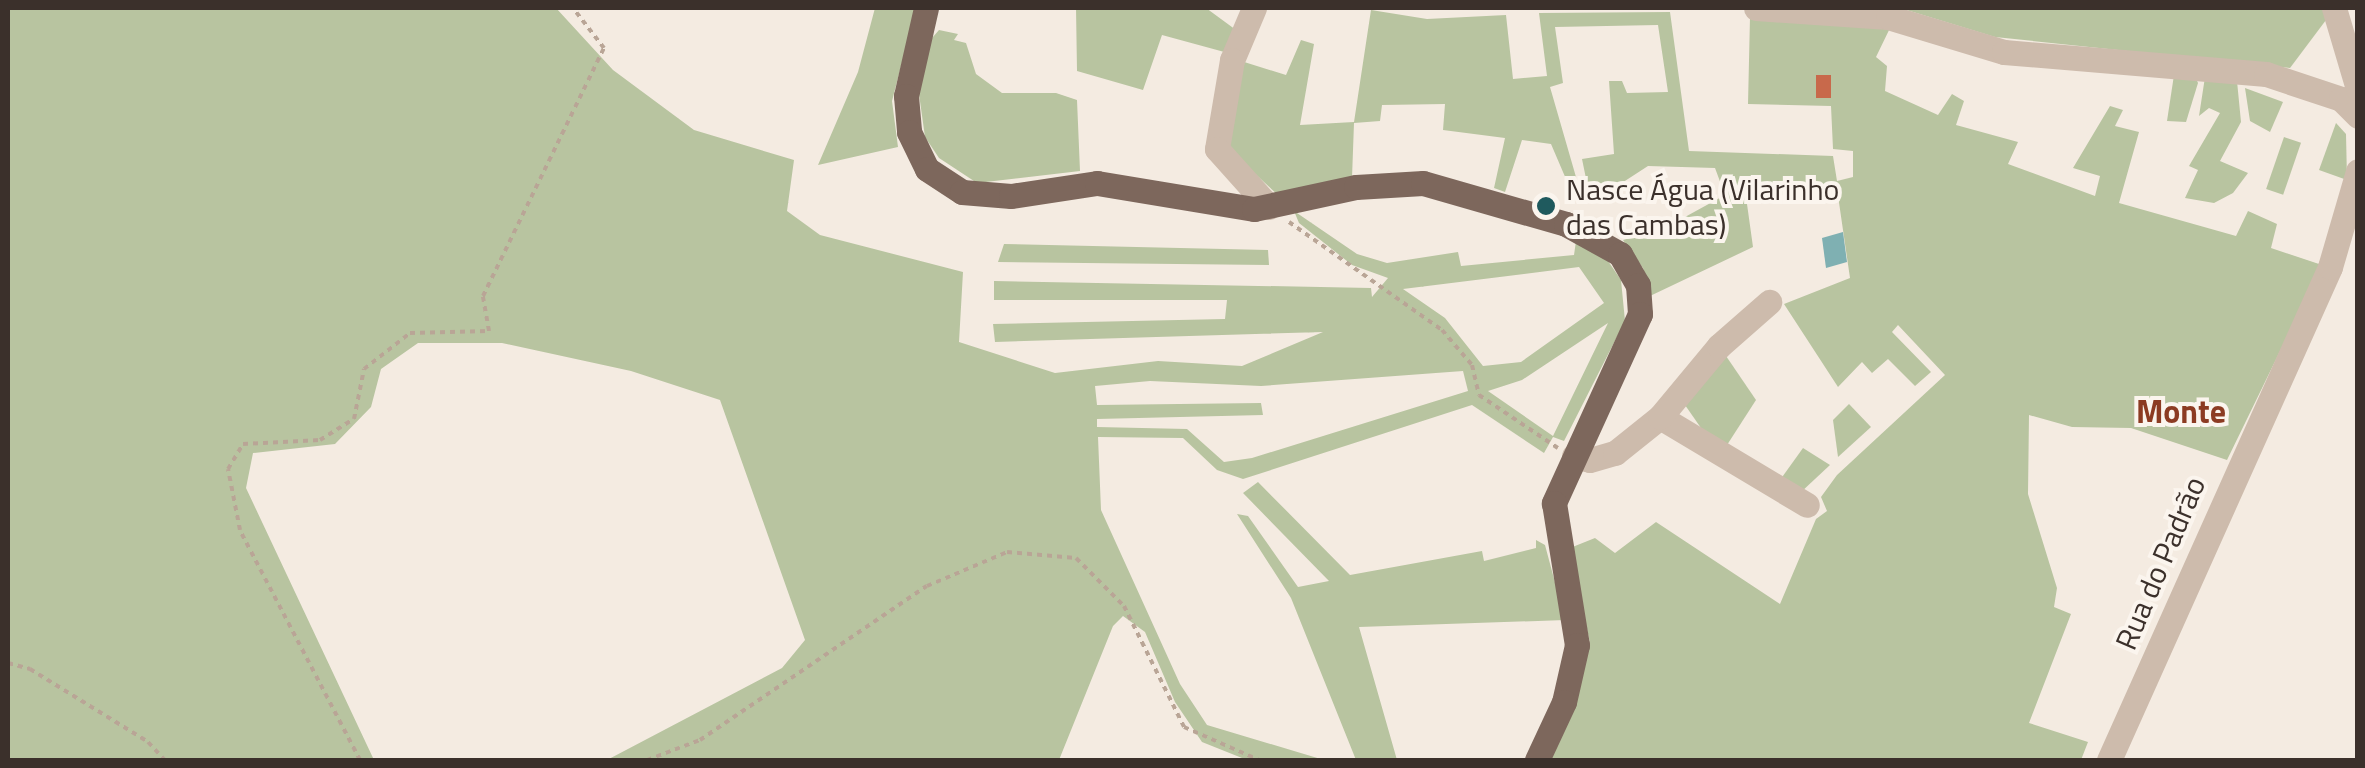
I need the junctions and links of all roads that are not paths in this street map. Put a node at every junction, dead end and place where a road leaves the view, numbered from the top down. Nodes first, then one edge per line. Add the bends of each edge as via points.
1 (926, 8) edge
2 (1254, 8) edge
3 (1756, 8) edge
4 (2334, 8) edge
5 (2357, 102) edge
6 (2358, 171) edge
7 (1269, 207) junction
8 (2350, 230) edge
9 (1769, 302) dead end
10 (1660, 417) junction
11 (1574, 456) junction
12 (1807, 506) dead end
13 (1537, 760) edge
14 (2109, 760) edge

1 - 7 main road via 906,113 912,148 948,186 993,197 1096,184 1228,209
2 - 7 street via 1232,60 1217,149
3 - 5 street via 1888,16 2004,52 2266,74
4 - 5 street
6 - 8 street, Rua do Padrão
7 - 11 main road via 1356,187 1423,182 1566,224 1612,246 1638,285 1640,314
8 - 14 street, Rua do Padrão
9 - 10 street via 1718,346
10 - 11 street via 1615,453 1590,460
10 - 12 street
11 - 13 main road via 1562,474 1552,516 1576,628 1575,664

